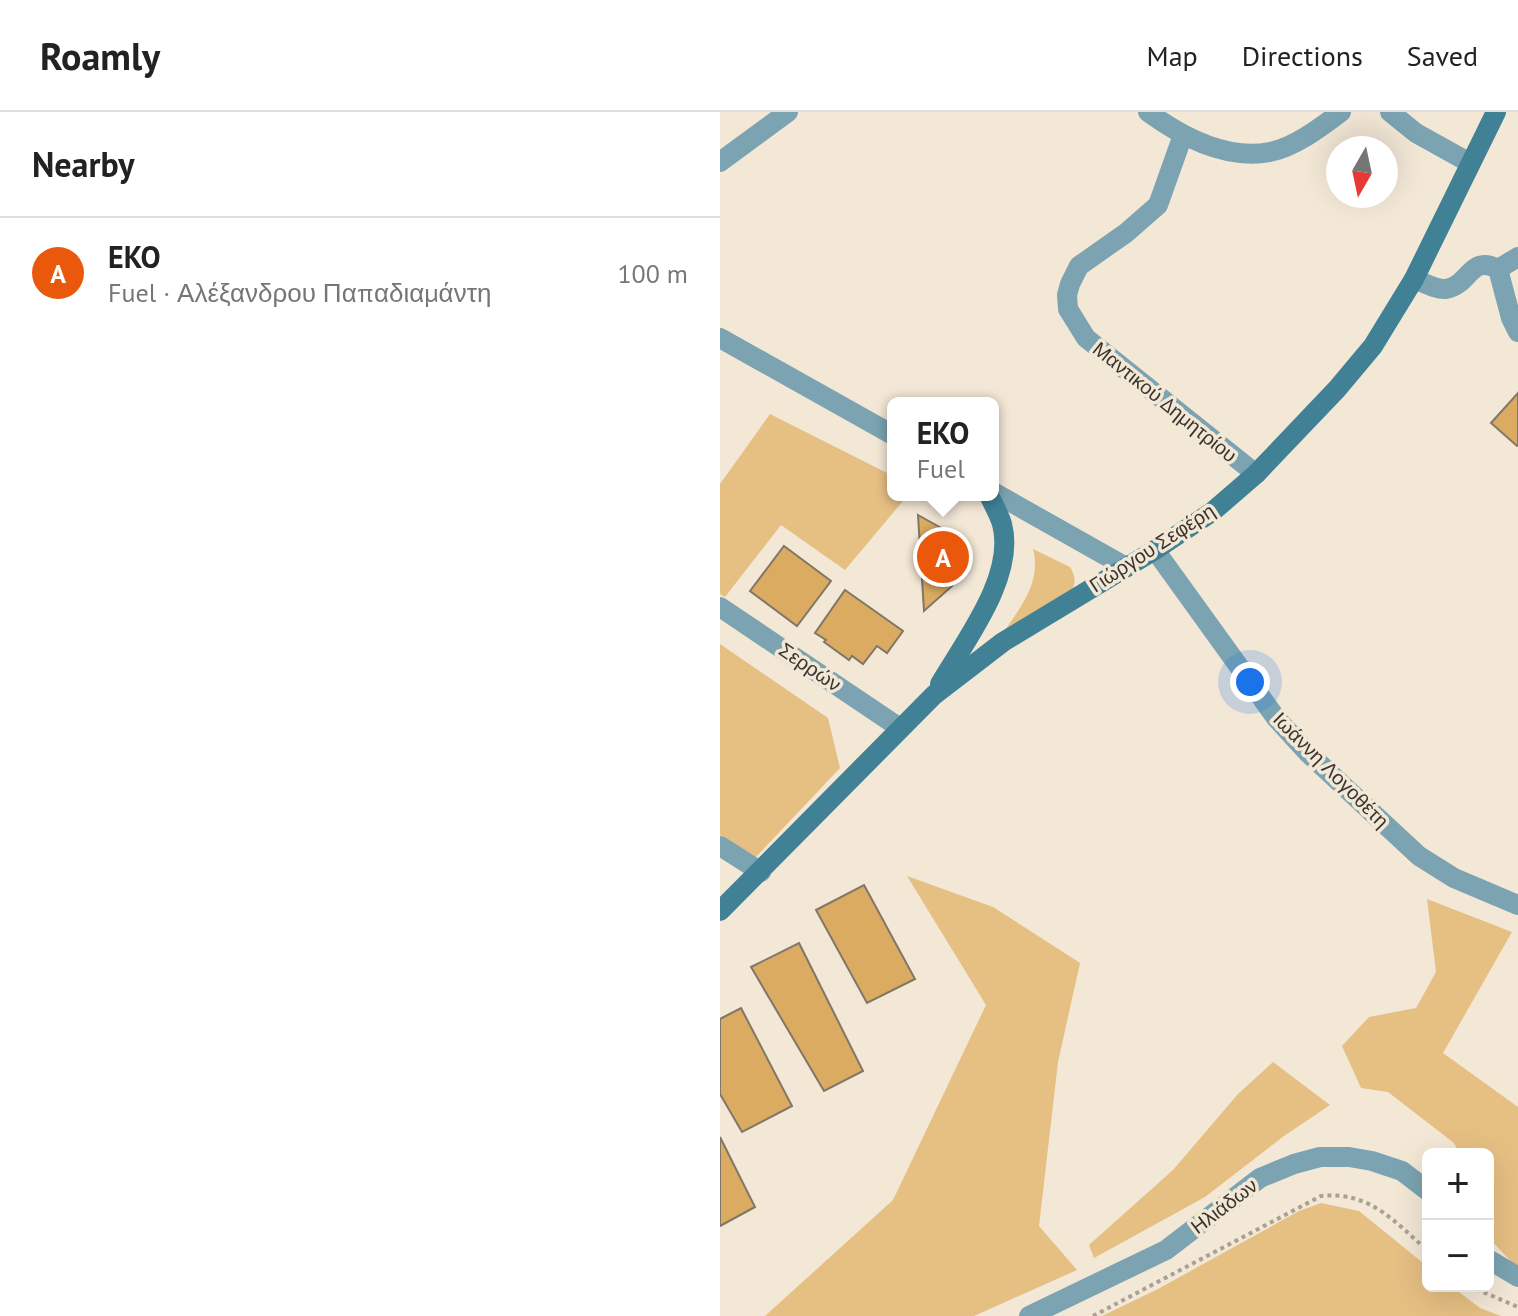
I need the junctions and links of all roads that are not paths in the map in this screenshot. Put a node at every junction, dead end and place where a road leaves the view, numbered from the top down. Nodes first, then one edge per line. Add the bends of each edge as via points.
1 (788, 112) edge
2 (1148, 112) edge
3 (1341, 112) edge
4 (1390, 112) edge
5 (1496, 112) edge
6 (1183, 135) junction
7 (720, 162) edge
8 (1470, 163) junction
9 (1518, 257) edge
10 (1498, 269) junction
11 (1414, 279) junction
12 (1518, 332) edge
13 (720, 338) edge
14 (887, 432) edge
15 (1256, 474) junction
16 (999, 497) edge
17 (994, 501) edge
18 (1155, 550) junction
19 (1126, 567) junction
20 (720, 607) edge
21 (934, 695) junction
22 (900, 728) junction
23 (720, 846) edge
24 (761, 872) junction
25 (1518, 905) edge
26 (720, 911) edge
27 (1422, 1186) edge
28 (1494, 1263) edge
29 (1518, 1277) edge
30 (1029, 1316) edge

1 - 7 street
2 - 6 street
3 - 6 street via 1270,152 1224,150
4 - 8 street
5 - 8 main road, Γιώργου Σεφέρη
6 - 15 street, Μαντικού Δημητρίου via 1158,205 1079,266 1067,295 1068,309 1086,338
8 - 11 main road, Γιώργου Σεφέρη
9 - 10 street
10 - 11 street via 1478,265 1446,289
10 - 12 street
11 - 15 main road, Γιώργου Σεφέρη via 1373,346
13 - 14 street
15 - 18 main road, Γιώργου Σεφέρη
16 - 19 street
17 - 21 main road via 1004,541 999,578
18 - 19 main road, Γιώργου Σεφέρη
18 - 25 street, Ιωάννη Λογοθέτη via 1276,718 1308,753 1419,856 1454,878
19 - 21 main road, Γιώργου Σεφέρη via 1003,642
20 - 22 street, Σερρών
21 - 22 main road, Γιώργου Σεφέρη
22 - 24 main road, Γιώργου Σεφέρη
23 - 24 street
24 - 26 main road, Γιώργου Σεφέρη
27 - 30 street, Ηλιάδων via 1402,1171 1372,1161 1320,1157 1294,1164 1260,1178 1166,1250
28 - 29 street

